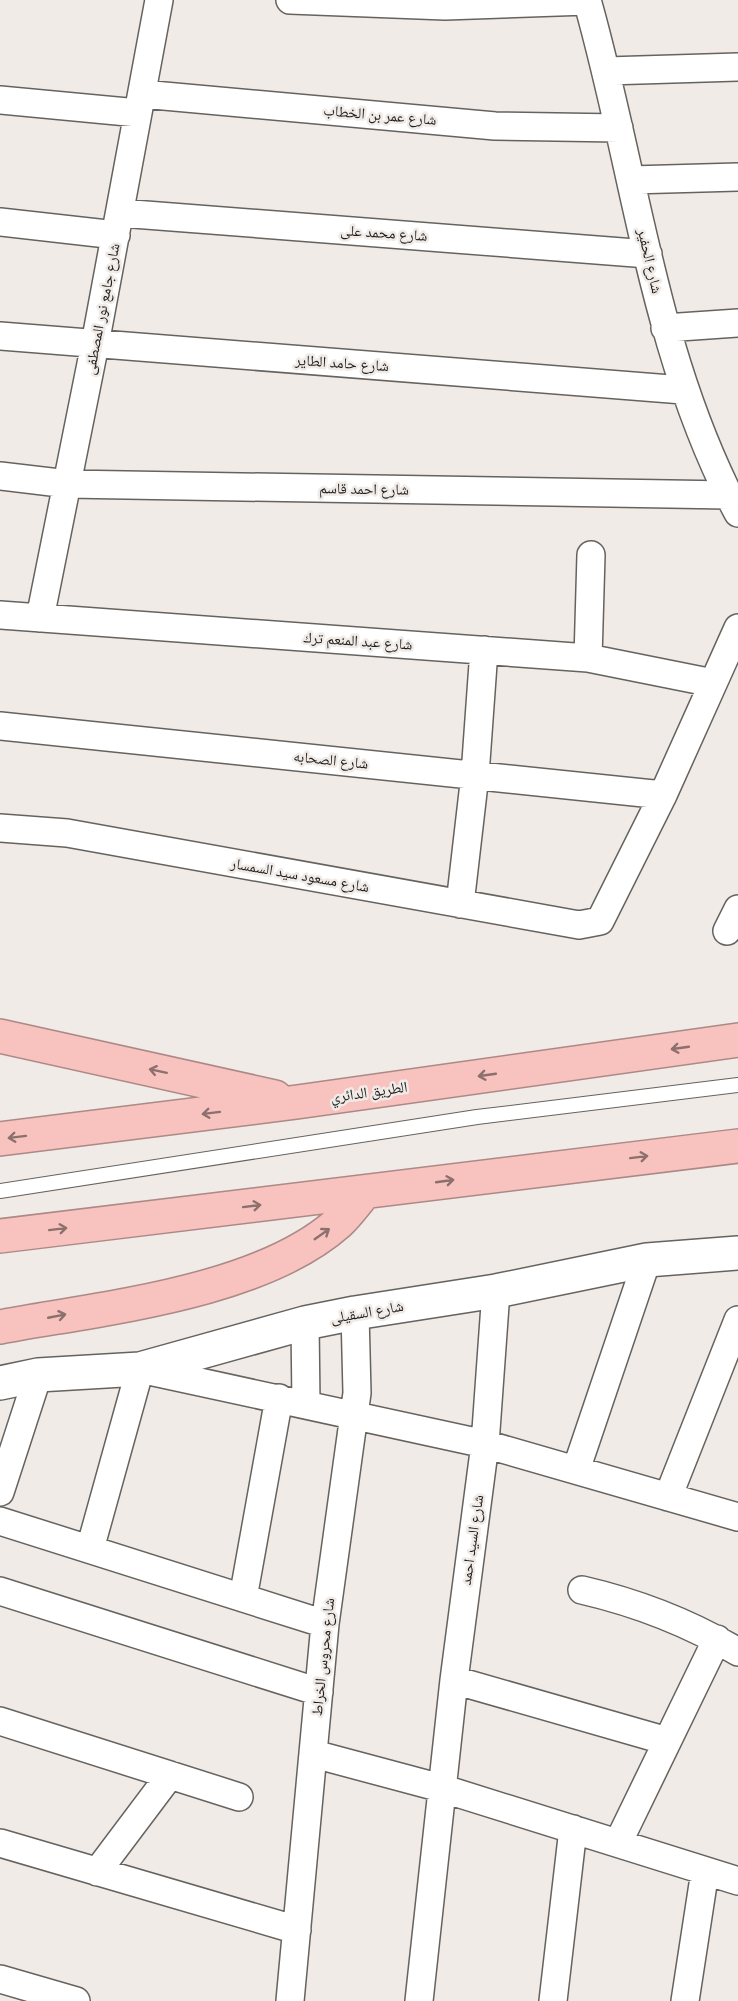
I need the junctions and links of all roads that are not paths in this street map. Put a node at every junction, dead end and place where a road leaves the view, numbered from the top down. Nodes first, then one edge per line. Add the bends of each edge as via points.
1 (159, 0) edge
2 (290, 0) edge
3 (587, 0) edge
4 (738, 67) edge
5 (607, 70) junction
6 (0, 100) edge
7 (140, 103) junction
8 (619, 128) junction
9 (738, 177) edge
10 (631, 180) junction
11 (0, 222) edge
12 (118, 224) junction
13 (648, 254) junction
14 (738, 323) edge
15 (665, 328) junction
16 (0, 336) edge
17 (95, 344) junction
18 (683, 390) junction
19 (0, 476) edge
20 (68, 484) junction
21 (734, 501) edge
22 (591, 555) dead end
23 (0, 615) edge
24 (40, 618) junction
25 (738, 628) edge
26 (484, 650) junction
27 (588, 658) junction
28 (713, 683) junction
29 (0, 726) edge
30 (475, 775) junction
31 (663, 795) junction
32 (0, 828) edge
33 (460, 904) junction
34 (0, 1036) edge
35 (738, 1040) edge
36 (738, 1085) edge
37 (297, 1102) junction
38 (0, 1139) edge
39 (738, 1146) edge
40 (0, 1191) edge
41 (365, 1192) junction
42 (0, 1236) edge
43 (738, 1253) edge
44 (647, 1260) junction
45 (496, 1291) junction
46 (355, 1313) junction
47 (738, 1320) edge
48 (305, 1323) junction
49 (0, 1327) edge
50 (140, 1369) junction
51 (38, 1376) junction
52 (0, 1383) edge
53 (279, 1398) junction
54 (306, 1404) junction
55 (354, 1414) junction
56 (485, 1444) junction
57 (576, 1470) junction
58 (0, 1492) edge
59 (668, 1497) junction
60 (738, 1517) edge
61 (0, 1521) edge
62 (90, 1549) junction
63 (582, 1590) dead end
64 (0, 1591) edge
65 (243, 1598) junction
66 (326, 1624) junction
67 (727, 1646) edge
68 (454, 1680) junction
69 (319, 1692) junction
70 (0, 1721) edge
71 (667, 1741) junction
72 (314, 1754) junction
73 (170, 1775) junction
74 (441, 1788) junction
75 (239, 1797) dead end
76 (573, 1829) junction
77 (0, 1844) edge
78 (618, 1844) junction
79 (705, 1871) junction
80 (97, 1872) junction
81 (738, 1881) edge
82 (297, 1930) junction
83 (0, 1979) edge
84 (76, 2001) edge
85 (290, 2001) edge
86 (418, 2001) edge
87 (553, 2001) edge
88 (685, 2001) edge

1 - 7 street, شارع جامع نور المصطفى
2 - 3 street via 445,6
3 - 5 street, شارع الحفير
4 - 5 street
5 - 8 street, شارع الحفير
6 - 7 street, شارع عمر بن الخطاب
7 - 8 street, شارع عمر بن الخطاب via 495,126
7 - 12 street, شارع جامع نور المصطفى
8 - 10 street, شارع الحفير
9 - 10 street
10 - 13 street, شارع الحفير
11 - 12 street, شارع محمد على
12 - 13 street, شارع محمد على
12 - 17 street, شارع جامع نور المصطفى
13 - 15 street, شارع الحفير
14 - 15 street
15 - 18 street, شارع الحفير
16 - 17 street, شارع حامد الطاير
17 - 18 street, شارع حامد الطاير
17 - 20 street, شارع جامع نور المصطفى
18 - 21 street, شارع الحفير
19 - 20 street, شارع احمد قاسم
20 - 21 street, شارع احمد قاسم
20 - 24 street, شارع جامع نور المصطفى
22 - 27 street
23 - 24 street, شارع عبد المنعم ترك
24 - 26 street, شارع عبد المنعم ترك
25 - 28 street
26 - 27 street, شارع عبد المنعم ترك
26 - 30 street
27 - 28 street, شارع عبد المنعم ترك
28 - 31 street
29 - 30 street, شارع الصحابه
30 - 31 street, شارع الصحابه
30 - 33 street
31 - 33 street, شارع مسعود سيد السمسار via 600,921 579,925
32 - 33 street, شارع مسعود سيد السمسار via 67,833
37 -> 34 highway
35 -> 37 highway, الطريق الدائري
36 - 40 lane via 441,1122
37 -> 38 highway, الطريق الدائري
41 -> 39 highway
42 -> 41 highway
49 -> 41 highway via 186,1292 248,1273 309,1243 338,1223
43 - 44 street, شارع السقيلى
44 - 45 street, شارع السقيلى
44 - 57 street
45 - 46 street, شارع السقيلى
45 - 56 street, شارع السيد احمد
46 - 48 street, شارع السقيلى
46 - 55 street, شارع محروس الخراط via 358,1350
47 - 59 street
48 - 50 street, شارع السقيلى
48 - 54 street
50 - 51 street, شارع السقيلى
50 - 53 street
50 - 62 street
51 - 52 street, شارع السقيلى
51 - 58 street
53 - 54 street
53 - 65 street
54 - 55 street
55 - 56 street
55 - 66 street, شارع محروس الخراط
56 - 57 street
56 - 68 street, شارع السيد احمد
57 - 59 street
59 - 60 street
61 - 62 street
62 - 65 street
63 - 67 street via 651,1608
64 - 69 street
65 - 66 street
66 - 69 street, شارع محروس الخراط
67 - 71 street
68 - 71 street
68 - 74 street, شارع السيد احمد
69 - 72 street, شارع محروس الخراط
70 - 73 street
71 - 78 street
72 - 74 street
72 - 82 street, شارع محروس الخراط
73 - 75 street
73 - 80 street
74 - 76 street
74 - 86 street, شارع السيد احمد
76 - 78 street
76 - 87 street
77 - 80 street
78 - 79 street
79 - 81 street
79 - 88 street
80 - 82 street
82 - 85 street, شارع محروس الخراط
83 - 84 street

